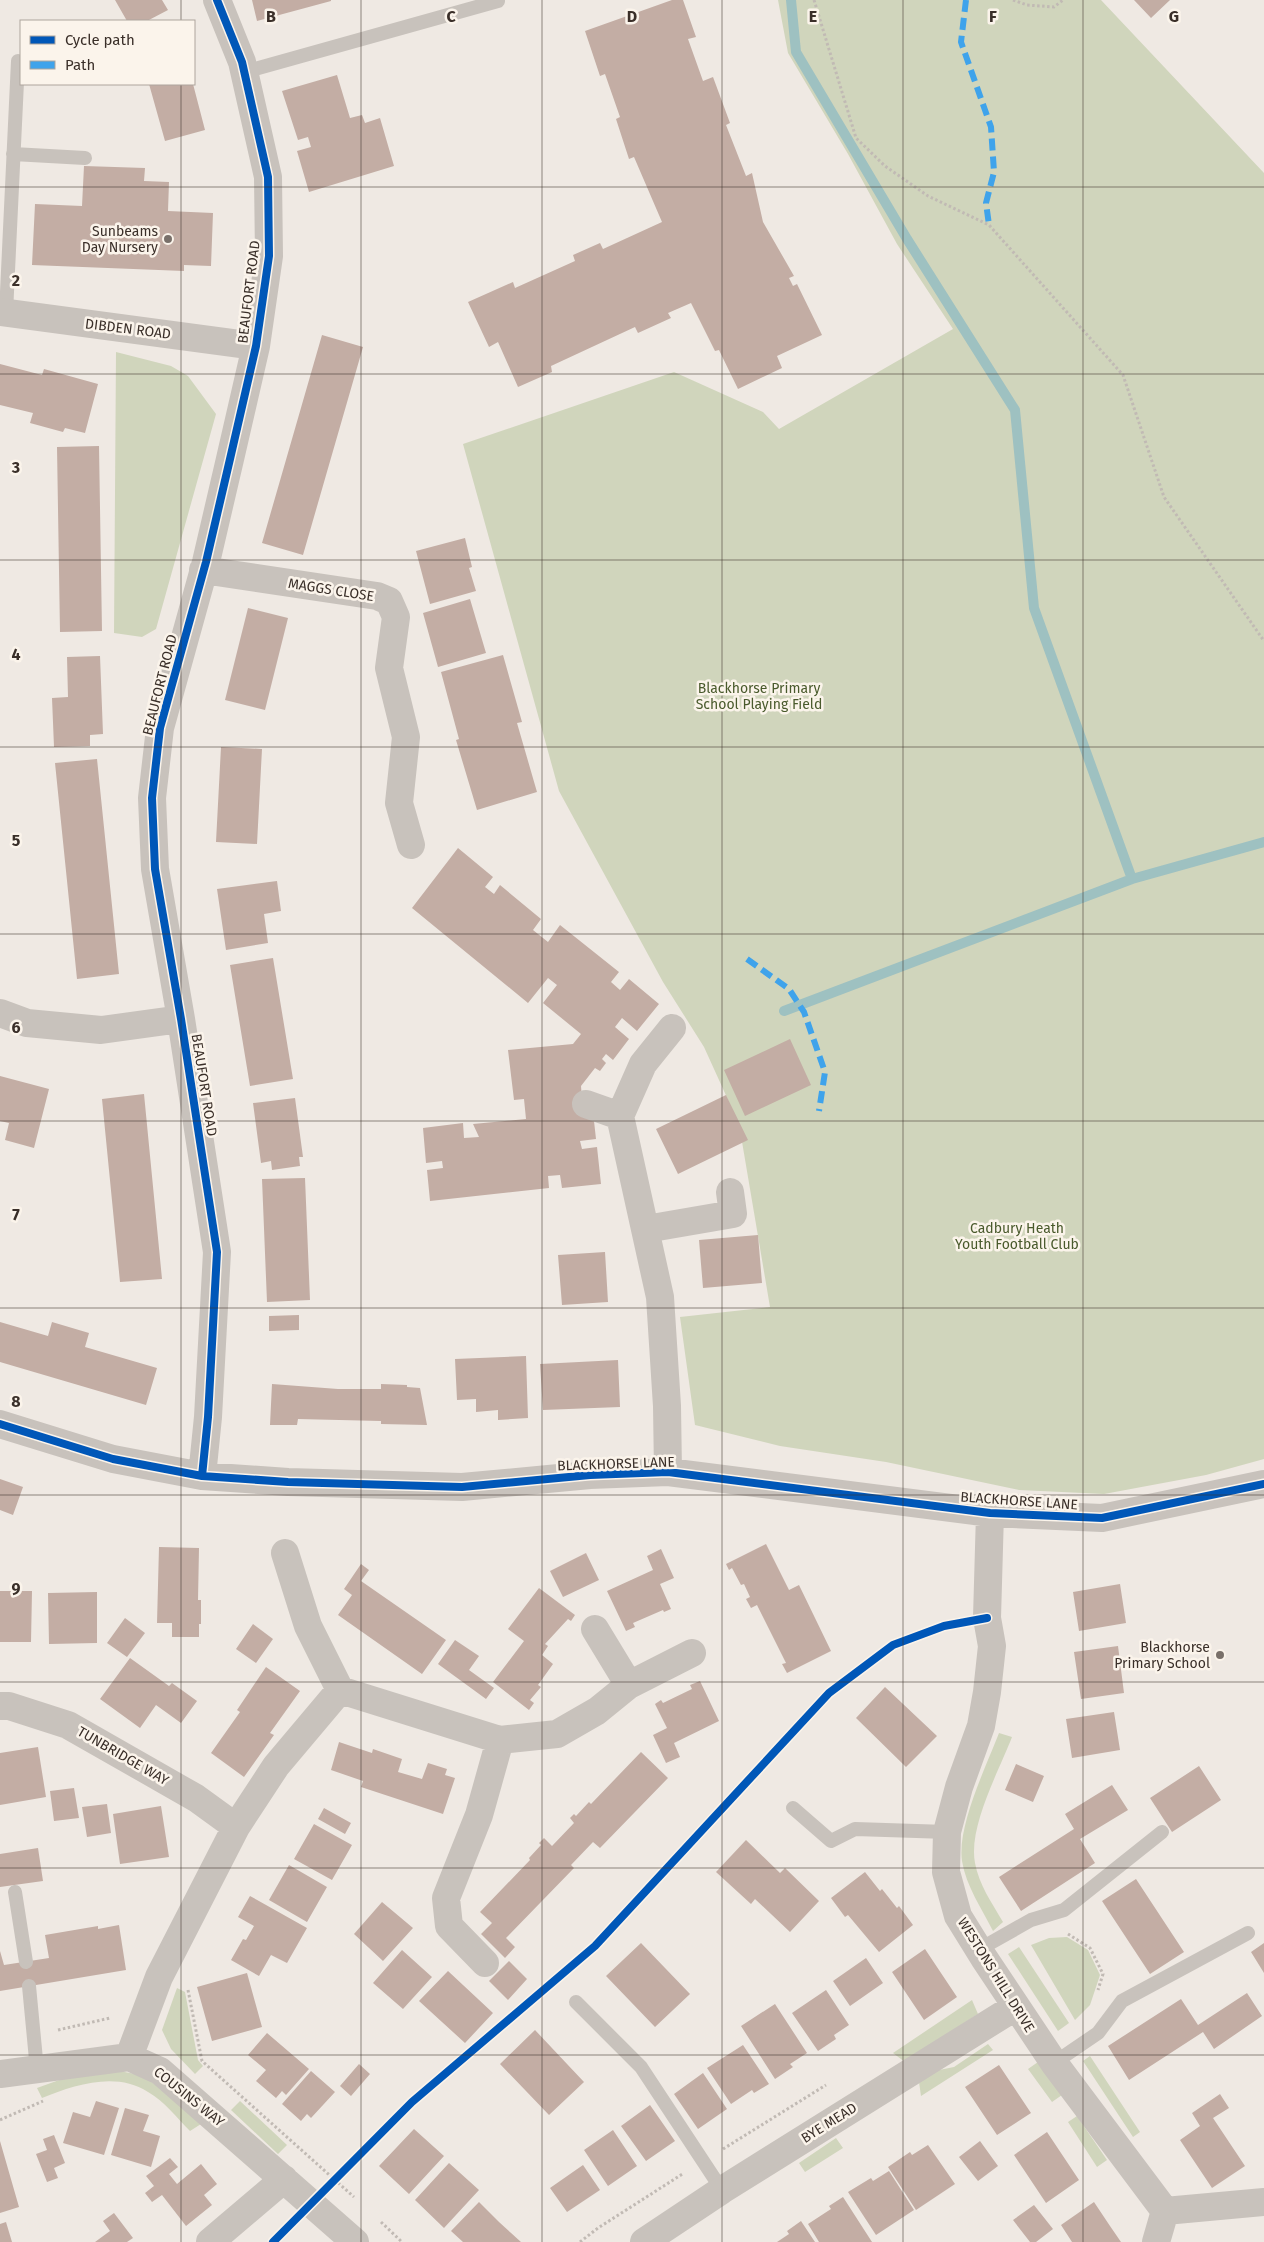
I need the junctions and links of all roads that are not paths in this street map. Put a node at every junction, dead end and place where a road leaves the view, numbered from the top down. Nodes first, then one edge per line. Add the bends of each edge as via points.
1 (217, 0) edge
2 (498, 1) dead end
3 (18, 61) dead end
4 (244, 72) junction
5 (14, 154) junction
6 (85, 158) dead end
7 (3, 313) edge
8 (256, 346) junction
9 (203, 570) junction
10 (411, 845) dead end
11 (0, 1013) edge
12 (181, 1019) junction
13 (672, 1028) dead end
14 (586, 1104) dead end
15 (620, 1116) junction
16 (730, 1192) dead end
17 (646, 1229) junction
18 (0, 1424) edge
19 (668, 1472) junction
20 (202, 1476) junction
21 (1264, 1484) edge
22 (990, 1513) junction
23 (285, 1553) dead end
24 (595, 1629) dead end
25 (692, 1653) dead end
26 (629, 1686) junction
27 (340, 1690) junction
28 (0, 1706) edge
29 (500, 1740) junction
30 (792, 1808) dead end
31 (236, 1827) junction
32 (947, 1832) junction
33 (1162, 1832) dead end
34 (15, 1892) dead end
35 (1248, 1933) dead end
36 (978, 1950) junction
37 (26, 1962) dead end
38 (485, 1963) dead end
39 (29, 1986) dead end
40 (576, 2002) dead end
41 (1015, 2007) junction
42 (129, 2057) junction
43 (1054, 2063) junction
44 (14, 2074) edge
45 (284, 2179) junction
46 (722, 2190) junction
47 (1264, 2202) edge
48 (1165, 2211) junction
49 (210, 2242) edge
50 (355, 2242) edge
51 (644, 2242) edge
52 (1156, 2242) edge

1 - 4 street, BEAUFORT ROAD
2 - 4 lane
3 - 5 lane
4 - 8 street, BEAUFORT ROAD via 268,177 269,256
5 - 6 lane
5 - 7 lane
7 - 8 street, DIBDEN ROAD
8 - 9 street, BEAUFORT ROAD
9 - 10 street, MAGGS CLOSE via 377,596 389,601 396,617 389,668 406,737 399,803
9 - 12 street, BEAUFORT ROAD via 160,728 152,798 155,868
11 - 12 street via 27,1023 101,1030
12 - 20 street, BEAUFORT ROAD via 217,1252
13 - 15 street via 643,1064
14 - 15 street
15 - 17 street, BLACKHORSE LANE
16 - 17 street via 733,1214
17 - 19 street, BLACKHORSE LANE via 660,1297
18 - 20 street, BLACKHORSE LANE via 113,1459
19 - 20 street, BLACKHORSE LANE via 590,1475 462,1487
19 - 22 street, BLACKHORSE LANE
21 - 22 street, BLACKHORSE LANE via 1102,1518
22 - 32 street, WESTONS HILL DRIVE via 987,1618 992,1646 987,1692 981,1726
23 - 27 street via 308,1626
24 - 26 street
25 - 26 street
26 - 29 street via 557,1734
27 - 29 street
27 - 31 street via 276,1766
28 - 31 street, TUNBRIDGE WAY via 68,1725 196,1798
29 - 38 street via 479,1815 446,1898 449,1926
30 - 32 lane via 831,1841 855,1829
31 - 42 street via 159,1977
32 - 36 street, WESTONS HILL DRIVE via 946,1872 958,1916
33 - 36 lane via 1064,1910 1031,1920
34 - 37 lane
35 - 43 lane via 1122,2001 1098,2033
36 - 41 street, WESTONS HILL DRIVE
39 - 44 lane via 34,2036
40 - 46 lane via 641,2068
41 - 43 street, WESTONS HILL DRIVE
41 - 46 street, BYE MEAD
42 - 44 street
42 - 45 street, COUSINS WAY via 160,2071
43 - 48 street, WESTONS HILL DRIVE
45 - 49 street
45 - 50 street, COUSINS WAY
46 - 51 street, BYE MEAD
47 - 48 street
48 - 52 street

